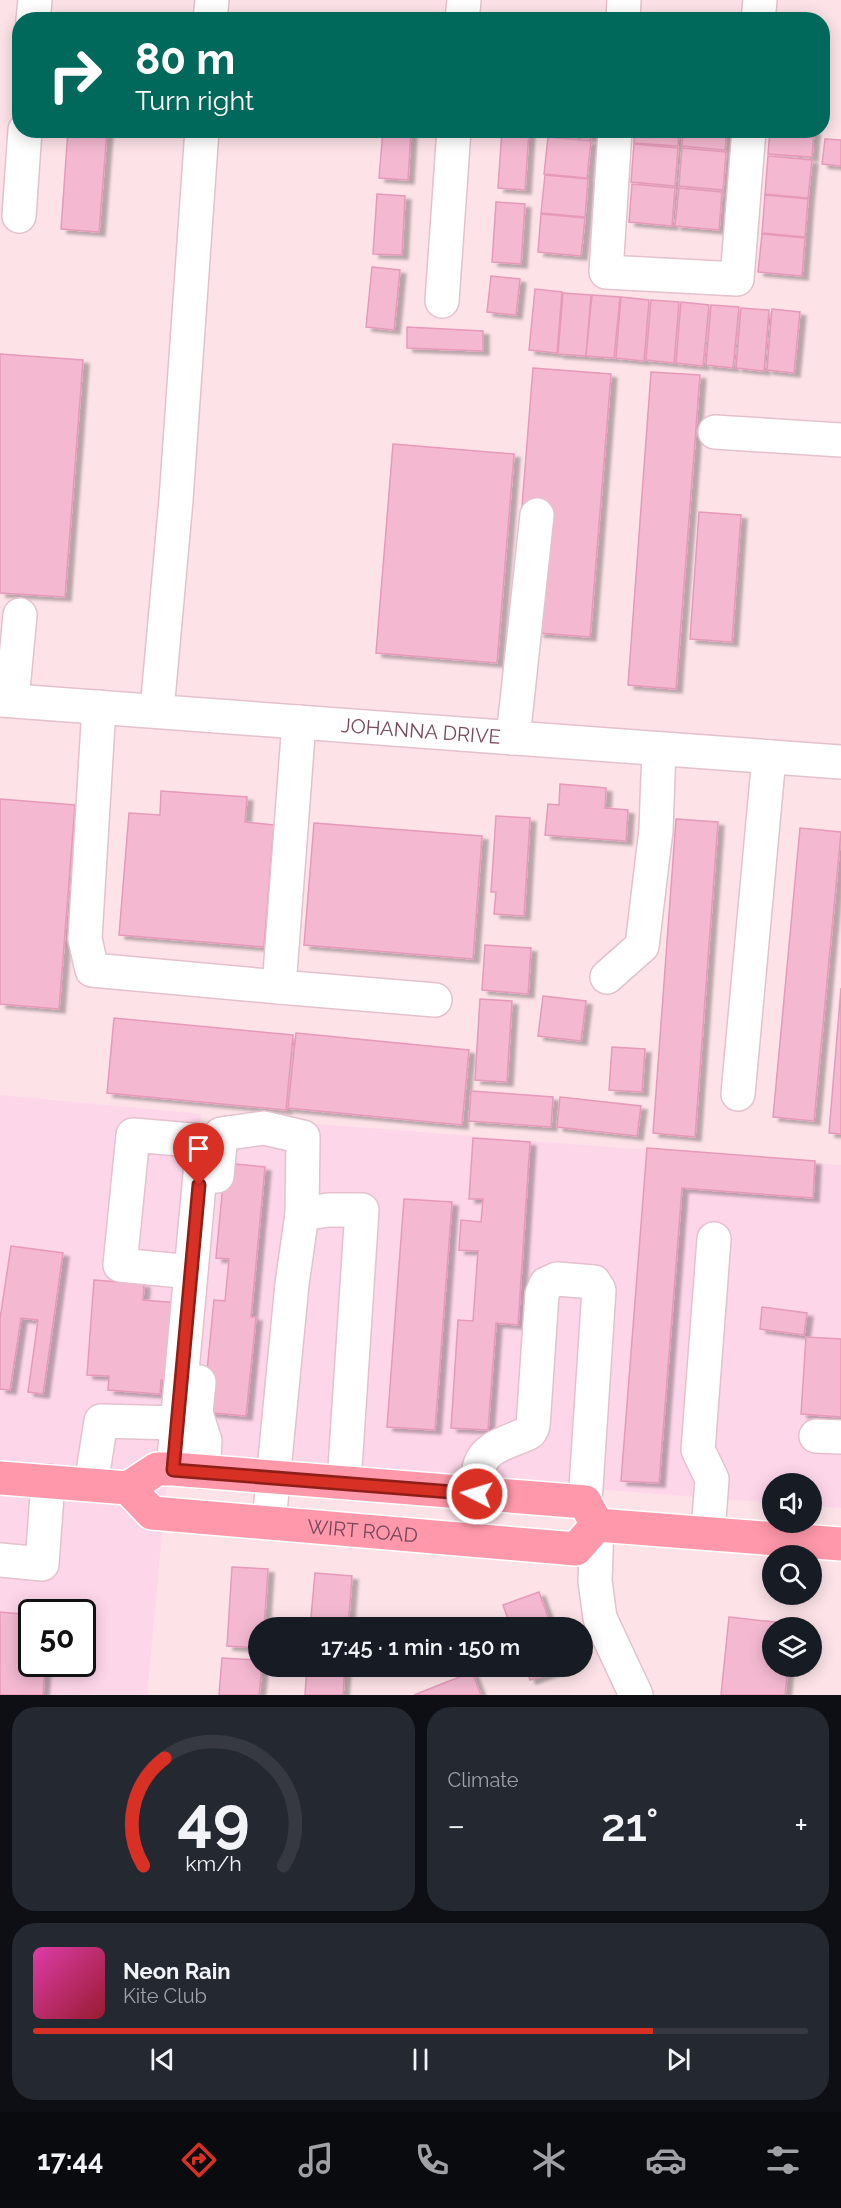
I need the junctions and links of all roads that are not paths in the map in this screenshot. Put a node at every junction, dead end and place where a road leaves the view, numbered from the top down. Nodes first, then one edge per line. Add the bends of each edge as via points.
1 (22, 138) edge
2 (201, 138) edge
3 (453, 138) edge
4 (614, 138) edge
5 (748, 138) edge
6 (11, 172) edge
7 (19, 216) dead end
8 (442, 301) dead end
9 (715, 432) dead end
10 (841, 440) edge
11 (537, 515) dead end
12 (20, 615) dead end
13 (6, 700) edge
14 (99, 707) junction
15 (157, 710) junction
16 (299, 722) junction
17 (513, 738) junction
18 (658, 749) junction
19 (769, 757) junction
20 (841, 762) edge
21 (607, 977) dead end
22 (279, 987) junction
23 (435, 1000) dead end
24 (738, 1094) dead end
25 (302, 1214) junction
26 (714, 1239) dead end
27 (191, 1272) dead end
28 (177, 1424) junction
29 (188, 1471) junction
30 (0, 1478) edge
31 (273, 1478) junction
32 (48, 1481) junction
33 (344, 1483) junction
34 (92, 1485) junction
35 (128, 1488) junction
36 (477, 1494) junction
37 (591, 1513) junction
38 (269, 1522) junction
39 (708, 1533) junction
40 (841, 1544) edge
41 (0, 1560) edge
42 (636, 1695) edge

1 - 6 street
2 - 15 street
3 - 8 street
4 - 5 street via 606,272 737,279
6 - 7 street
9 - 10 street
11 - 17 street
12 - 13 street
13 - 14 street, JOHANNA DRIVE
14 - 15 street, JOHANNA DRIVE
14 - 22 street via 85,939 92,970
15 - 16 street, JOHANNA DRIVE
16 - 17 street, JOHANNA DRIVE
16 - 22 street
17 - 18 street, JOHANNA DRIVE
18 - 19 street, JOHANNA DRIVE
18 - 21 street via 656,830 642,946
19 - 20 street, JOHANNA DRIVE
19 - 24 street
22 - 23 street
25 - 29 street via 303,1137 264,1128 221,1134 196,1413 205,1442
25 - 31 street
25 - 33 street via 362,1210
26 - 39 street via 698,1450 712,1479
27 - 28 street
28 - 29 street
28 - 34 street via 101,1421
29 - 31 main road
29 - 35 main road via 157,1469
30 - 32 main road
31 - 33 main road
31 - 38 street
32 - 34 main road
32 - 41 street via 42,1564
33 - 36 main road
34 - 35 main road
35 - 38 main road, WIRT ROAD via 152,1513
36 - 37 main road
36 - 37 street via 480,1464 487,1454 530,1432 533,1426 542,1294 546,1284 557,1279 594,1282 598,1290
37 - 38 main road, WIRT ROAD via 576,1549
37 - 39 main road
37 - 42 street via 600,1618
39 - 40 main road

